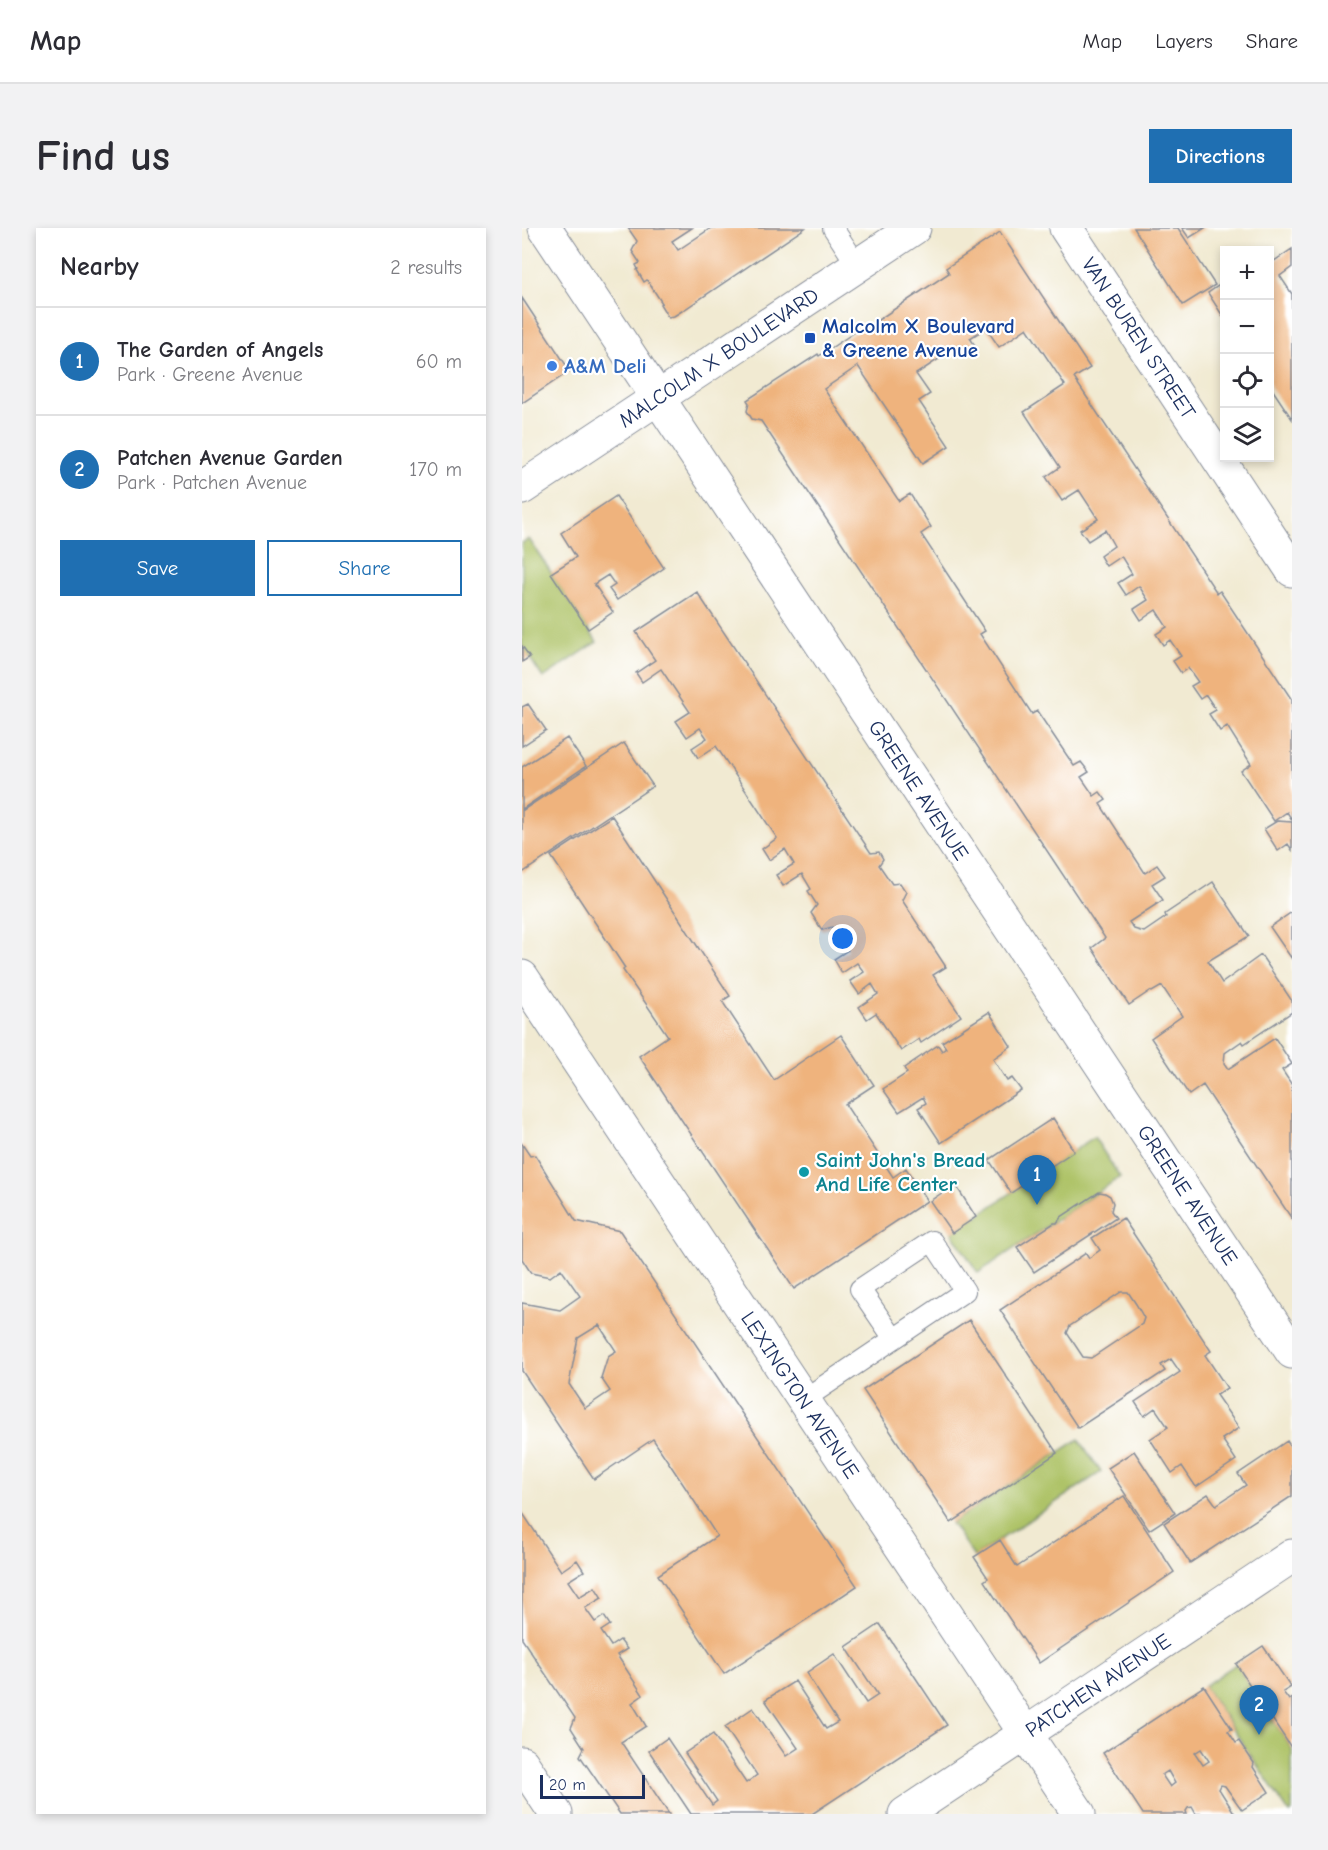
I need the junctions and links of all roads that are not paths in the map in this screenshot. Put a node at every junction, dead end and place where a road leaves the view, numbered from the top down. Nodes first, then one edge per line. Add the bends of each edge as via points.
1 (545, 228) edge
2 (833, 228) edge
3 (914, 228) edge
4 (1066, 228) edge
5 (857, 265) junction
6 (658, 398) junction
7 (522, 488) edge
8 (1292, 570) edge
9 (522, 977) edge
10 (894, 1339) junction
11 (1292, 1352) edge
12 (803, 1400) junction
13 (1292, 1556) edge
14 (1025, 1734) junction
15 (522, 1763) edge
16 (556, 1814) edge
17 (905, 1814) edge
18 (1079, 1814) edge

1 - 6 street, GREENE AVENUE
2 - 5 lane
3 - 5 street, MALCOLM X BOULEVARD
4 - 8 street, VAN BUREN STREET
5 - 6 street, MALCOLM X BOULEVARD
6 - 7 street, MALCOLM X BOULEVARD
6 - 11 street, GREENE AVENUE
9 - 12 street, LEXINGTON AVENUE
10 - 10 lane via 965,1291 932,1241 860,1289
10 - 12 lane
12 - 14 street, LEXINGTON AVENUE
13 - 14 street, PATCHEN AVENUE
14 - 17 street, PATCHEN AVENUE
14 - 18 street, LEXINGTON AVENUE
15 - 16 street

